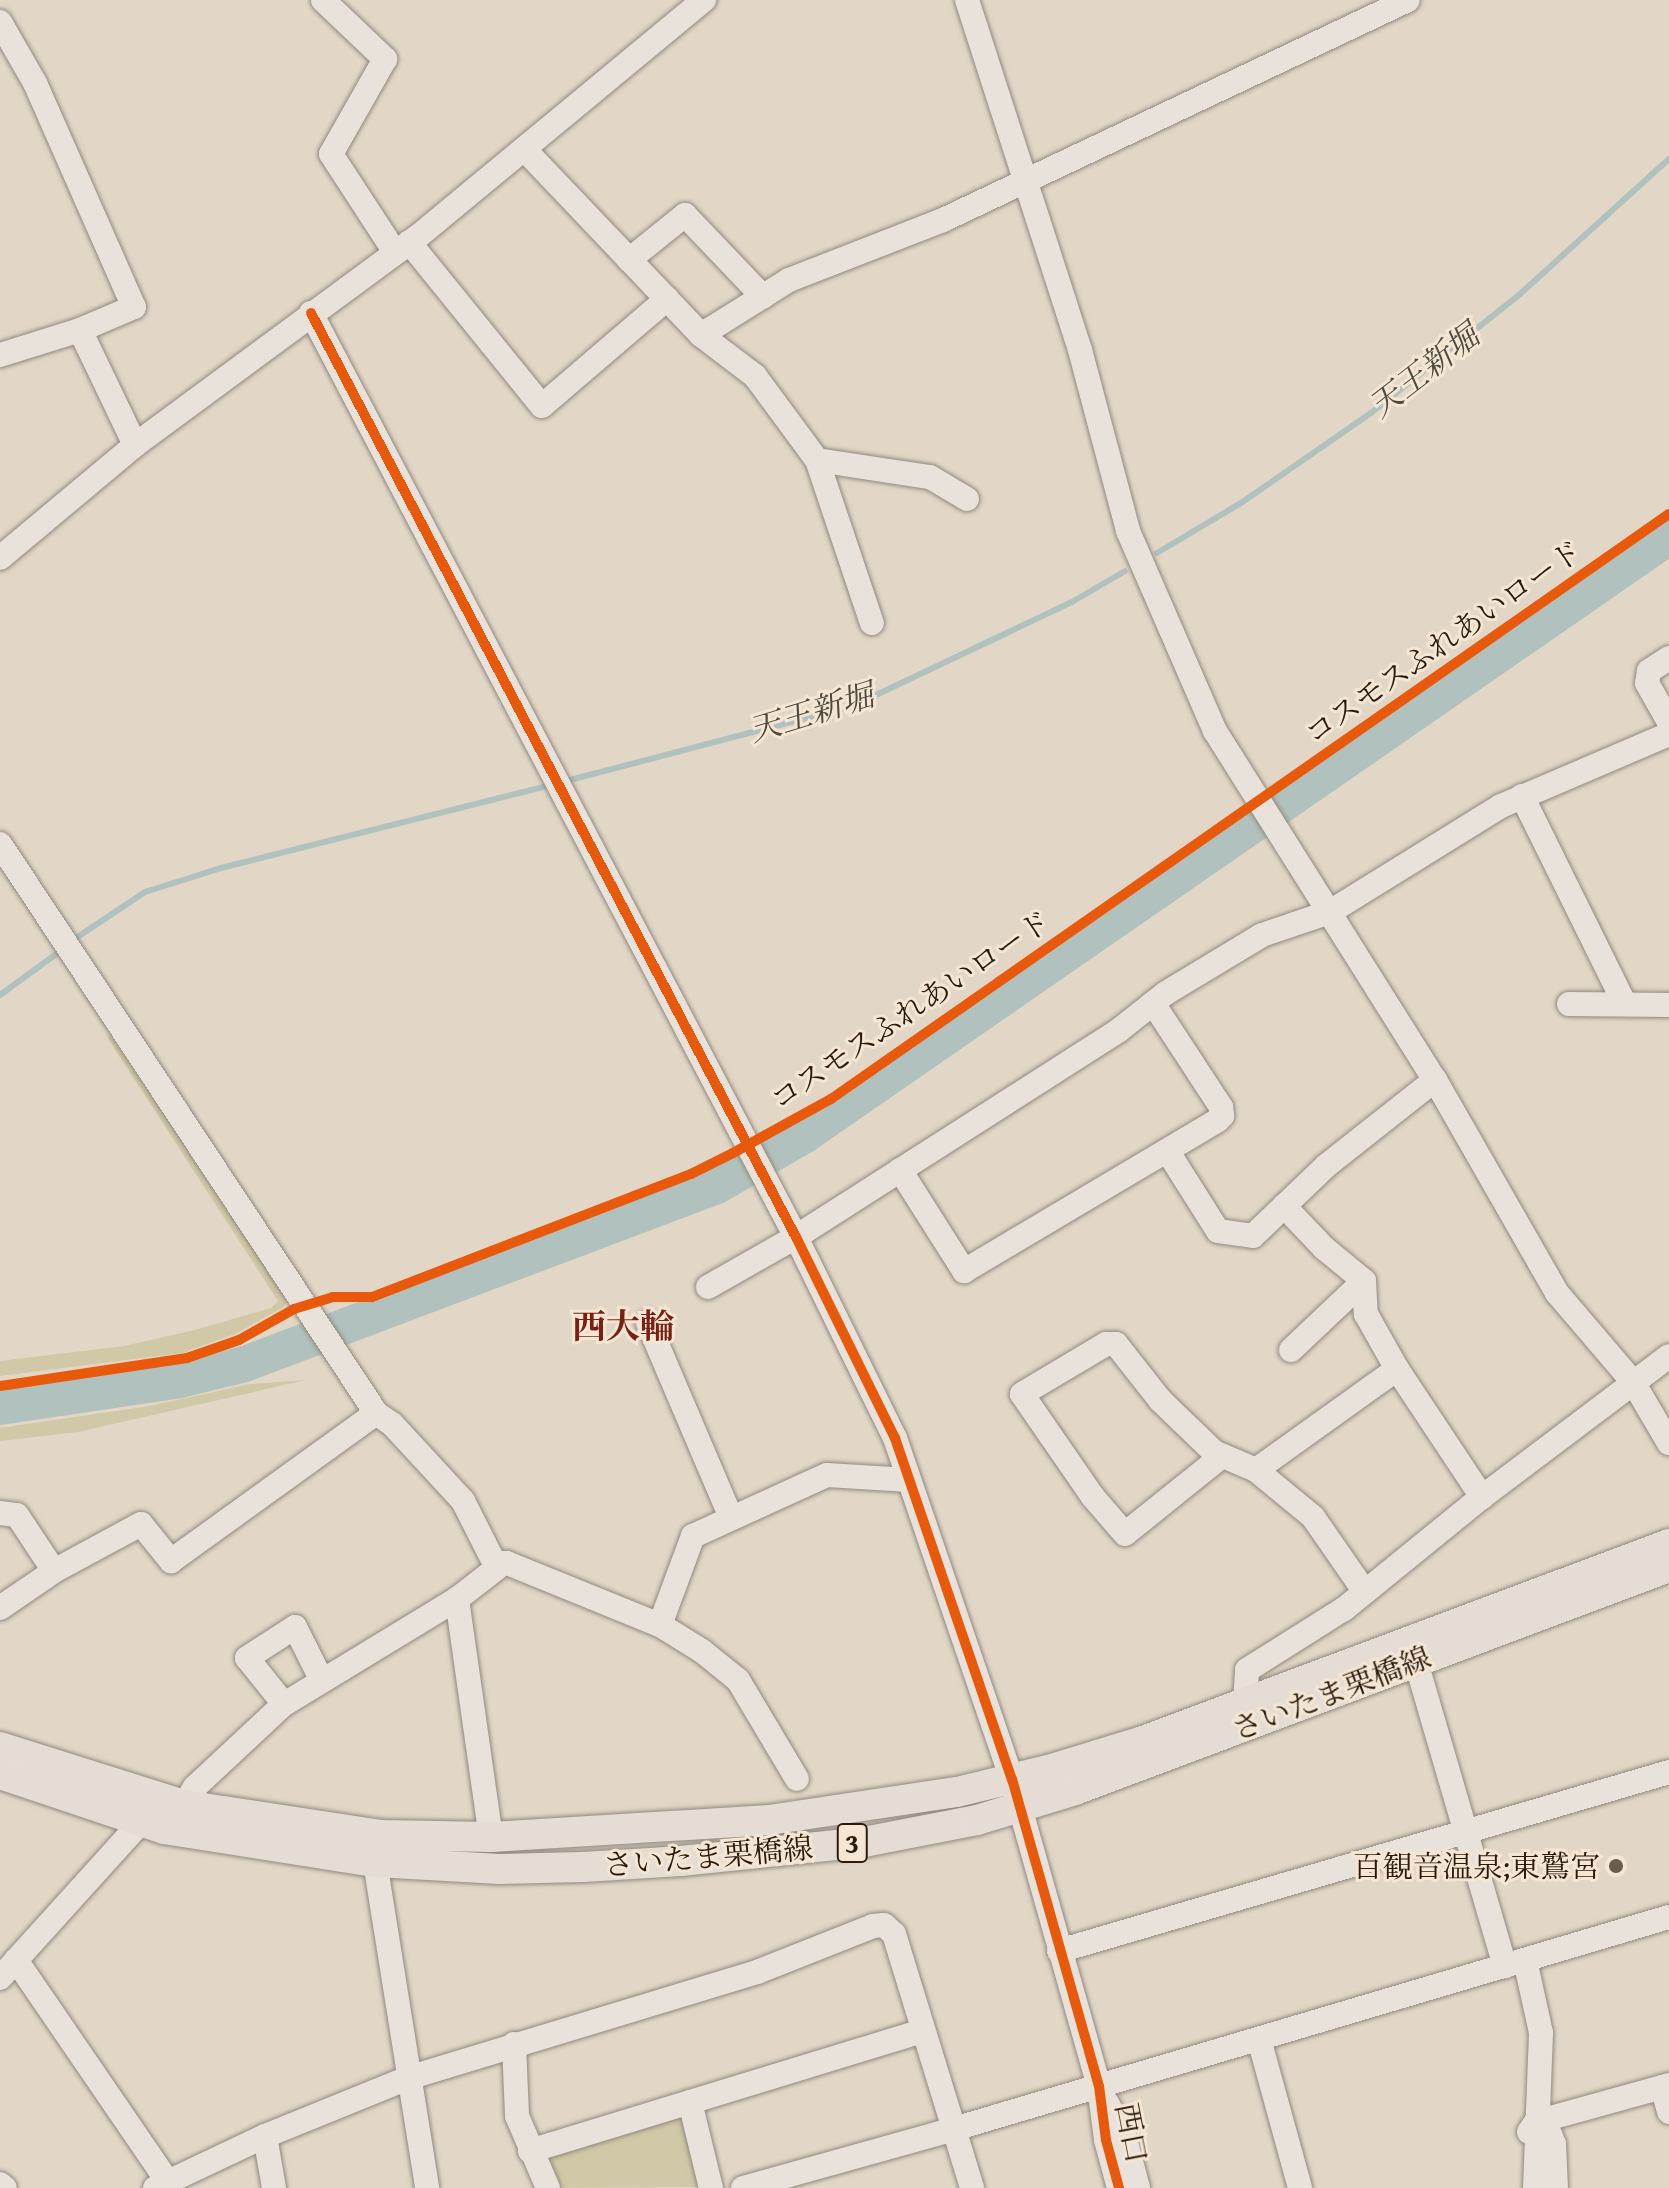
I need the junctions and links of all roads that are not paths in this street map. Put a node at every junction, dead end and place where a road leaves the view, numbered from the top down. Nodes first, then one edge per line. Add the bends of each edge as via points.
1 (323, 0) edge
2 (704, 0) edge
3 (967, 0) edge
4 (1408, 0) edge
5 (0, 22) edge
6 (524, 149) junction
7 (1025, 182) junction
8 (402, 247) junction
9 (629, 260) junction
10 (763, 297) junction
11 (667, 299) junction
12 (311, 313) junction
13 (80, 330) junction
14 (701, 335) junction
15 (0, 355) edge
16 (135, 445) junction
17 (817, 460) junction
18 (967, 499) dead end
19 (0, 558) edge
20 (872, 623) dead end
21 (1669, 658) edge
22 (1669, 722) edge
23 (1669, 734) edge
24 (1522, 796) junction
25 (0, 844) edge
26 (1330, 912) junction
27 (1624, 1002) junction
28 (1153, 1003) junction
29 (1569, 1004) dead end
30 (1669, 1005) edge
31 (1435, 1080) junction
32 (1168, 1152) junction
33 (900, 1170) junction
34 (1284, 1206) junction
35 (796, 1237) junction
36 (1364, 1281) junction
37 (708, 1287) dead end
38 (648, 1323) dead end
39 (1291, 1350) dead end
40 (1669, 1356) edge
41 (1397, 1369) junction
42 (1633, 1382) junction
43 (376, 1413) junction
44 (1669, 1443) edge
45 (1222, 1456) junction
46 (1256, 1470) junction
47 (909, 1480) junction
48 (1482, 1497) junction
49 (0, 1513) edge
50 (731, 1518) junction
51 (1669, 1544) edge
52 (495, 1563) junction
53 (1669, 1567) edge
54 (54, 1571) junction
55 (1365, 1592) junction
56 (457, 1599) junction
57 (0, 1608) edge
58 (660, 1625) junction
59 (1416, 1662) junction
60 (321, 1679) junction
61 (1245, 1701) junction
62 (284, 1704) junction
63 (0, 1747) edge
64 (1669, 1772) edge
65 (0, 1774) edge
66 (797, 1779) dead end
67 (1012, 1779) junction
68 (184, 1805) junction
69 (1020, 1808) junction
70 (141, 1822) junction
71 (1467, 1831) junction
72 (491, 1837) junction
73 (378, 1849) junction
74 (1669, 1917) edge
75 (1059, 1951) junction
76 (1515, 1963) junction
77 (8, 1969) edge
78 (923, 2031) junction
79 (1259, 2039) junction
80 (514, 2044) junction
81 (408, 2078) junction
82 (1099, 2086) junction
83 (1666, 2086) edge
84 (690, 2102) junction
85 (1669, 2112) edge
86 (1536, 2122) junction
87 (954, 2129) junction
88 (265, 2136) junction
89 (530, 2151) junction
90 (420, 2182) edge
91 (0, 2184) edge
92 (162, 2185) edge
93 (5, 2188) edge
94 (274, 2188) edge
95 (442, 2188) edge
96 (548, 2188) edge
97 (711, 2188) edge
98 (743, 2188) edge
99 (972, 2188) edge
100 (1119, 2188) edge
101 (1138, 2188) edge
102 (1300, 2188) edge
103 (1519, 2188) edge
104 (1535, 2188) edge
105 (1556, 2188) edge

1 - 8 street via 385,59 331,154
2 - 6 street
3 - 7 street
4 - 7 street
5 - 13 street via 35,83 134,307
6 - 8 street
6 - 9 street
7 - 10 street via 789,280
7 - 26 street via 1080,350 1128,531 1201,702
8 - 11 street via 542,406
8 - 12 street
9 - 10 street via 685,215
9 - 11 street
10 - 14 street
11 - 14 street
12 - 16 street
12 - 35 street
13 - 15 street
13 - 16 street
14 - 17 street via 755,376
16 - 19 street
17 - 18 street via 930,477
17 - 20 street
21 - 22 street via 1649,671 1647,683
23 - 24 street
24 - 26 street
24 - 27 street
25 - 43 street
26 - 28 street via 1262,935
26 - 31 street
27 - 29 street
27 - 30 street
28 - 32 street via 1223,1112
28 - 33 street via 1118,1031
31 - 34 street
31 - 42 street via 1557,1293
32 - 33 street via 964,1271
32 - 34 street via 1218,1231 1253,1236
33 - 35 street
34 - 36 street
35 - 37 street
35 - 47 street via 895,1438
36 - 39 street
36 - 41 street via 1366,1314
38 - 50 street
40 - 42 street
41 - 46 street
41 - 48 street
42 - 44 street
42 - 48 street
43 - 52 street via 463,1501
43 - 54 street via 171,1561 141,1524
45 - 45 street via 1160,1400 1116,1344 1106,1344 1022,1394 1125,1534
45 - 46 street
46 - 55 street via 1313,1517
47 - 50 street via 827,1475
47 - 67 street
48 - 55 street
49 - 54 street via 17,1515
50 - 58 street via 693,1536
51 - 61 main road, さいたま栗橋線 / 3
52 - 56 street via 497,1568
52 - 58 street via 507,1563
53 - 59 main road, さいたま栗橋線 / 3
54 - 57 street
55 - 61 street via 1247,1670
56 - 60 street
56 - 72 street
58 - 66 street via 738,1680
59 - 69 main road, さいたま栗橋線 / 3
59 - 71 street
60 - 62 street
60 - 62 street via 295,1627 247,1658
61 - 67 main road, さいたま栗橋線 / 3 via 1143,1741
62 - 68 street via 195,1787
63 - 68 main road, さいたま栗橋線 / 3
64 - 71 street
65 - 70 main road, さいたま栗橋線 / 3
67 - 69 street
67 - 72 main road, さいたま栗橋線 / 3 via 769,1820
68 - 73 main road, さいたま栗橋線 / 3
69 - 73 main road, さいたま栗橋線 / 3 via 864,1842 681,1861 500,1869
69 - 75 street
70 - 73 main road, さいたま栗橋線 / 3 via 164,1829
70 - 77 street
71 - 75 street
71 - 76 street
72 - 73 main road, さいたま栗橋線 / 3
73 - 81 street
74 - 76 street
75 - 82 street
76 - 79 street
76 - 86 street via 1541,2033
77 - 92 street
78 - 80 street via 894,1934 884,1925 757,1972
78 - 84 street
78 - 87 street
79 - 82 street
79 - 102 street
80 - 81 street
80 - 89 street via 517,2116
81 - 88 street
81 - 90 street
82 - 87 street
82 - 100 street, 西口
82 - 101 street, 西口 via 1124,2135
83 - 85 street
83 - 86 street
84 - 89 street
84 - 97 street
86 - 103 street via 1523,2140
86 - 104 street
86 - 105 street via 1554,2144
87 - 98 street
87 - 99 street
88 - 92 street
88 - 94 street
89 - 96 street
90 - 95 street
91 - 93 street

